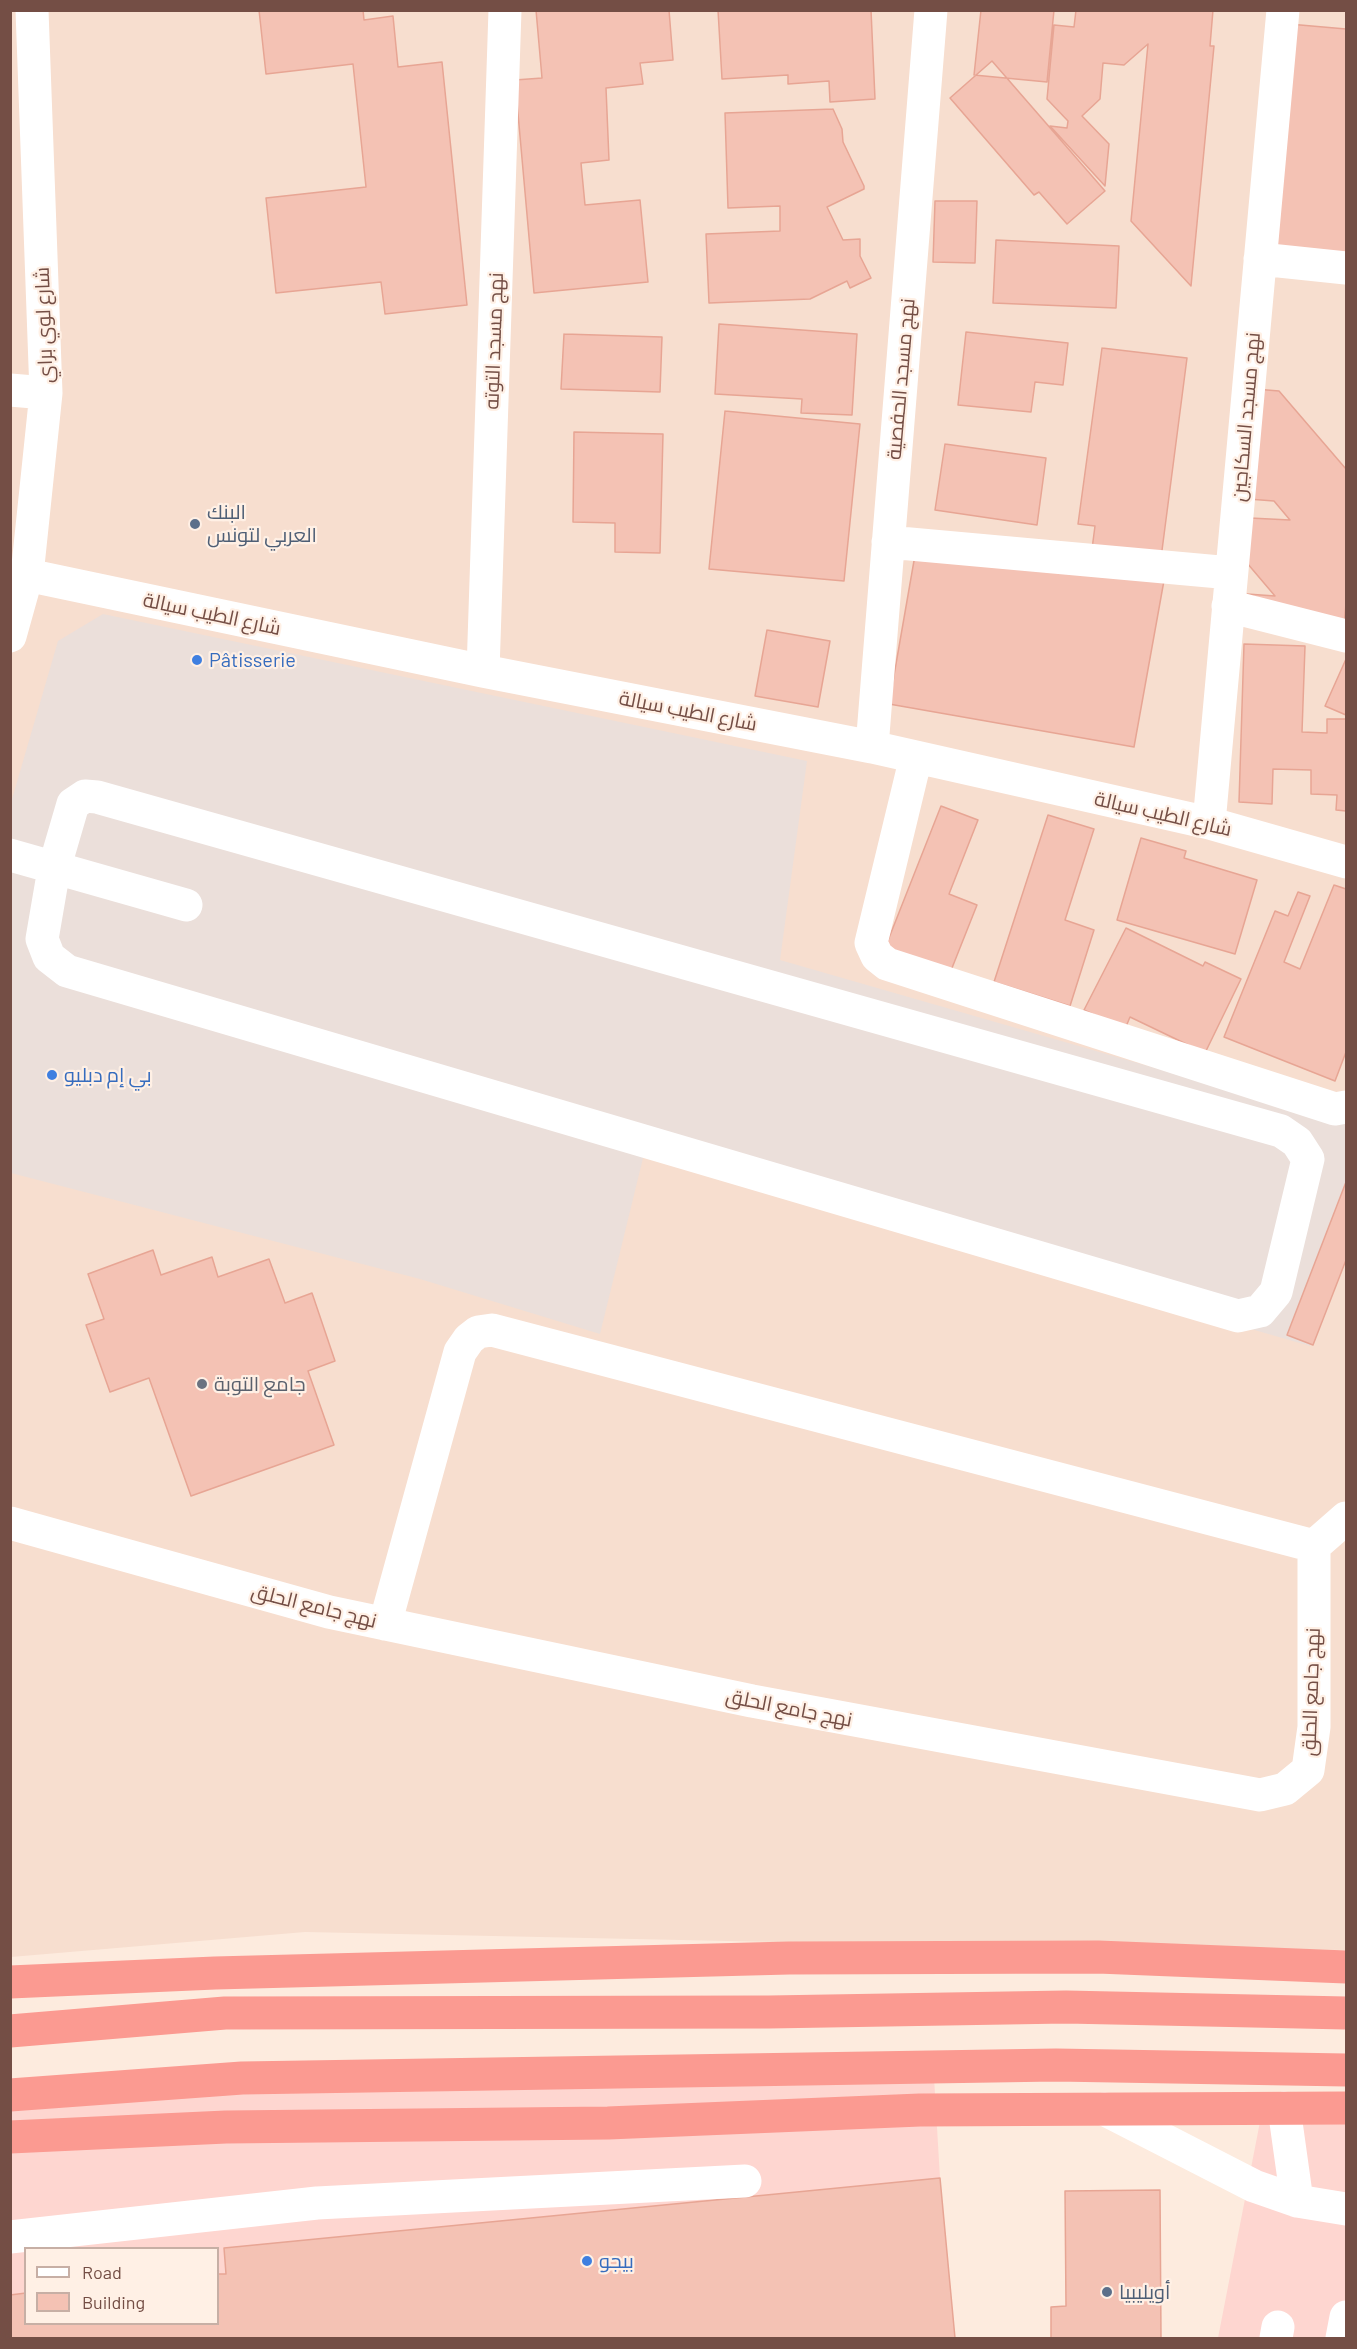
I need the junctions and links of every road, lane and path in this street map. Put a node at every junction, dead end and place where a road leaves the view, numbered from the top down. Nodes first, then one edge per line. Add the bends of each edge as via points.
1 (32, 10) edge
2 (505, 10) edge
3 (931, 10) edge
4 (1283, 10) edge
5 (1260, 259) junction
6 (1347, 268) edge
7 (10, 390) edge
8 (46, 393) junction
9 (888, 542) junction
10 (1231, 573) junction
11 (27, 574) junction
12 (1228, 606) junction
13 (10, 636) edge
14 (1347, 636) edge
15 (483, 671) junction
16 (872, 747) junction
17 (916, 757) junction
18 (1209, 823) junction
19 (10, 855) edge
20 (1347, 862) edge
21 (54, 869) junction
22 (186, 905) dead end
23 (1347, 1107) edge
24 (1347, 1518) edge
25 (10, 1523) edge
26 (1314, 1546) junction
27 (386, 1624) junction
28 (1347, 1966) edge
29 (10, 1982) edge
30 (1347, 2013) edge
31 (10, 2031) edge
32 (1347, 2070) edge
33 (10, 2095) edge
34 (1284, 2108) junction
35 (1347, 2108) edge
36 (1104, 2109) junction
37 (10, 2137) edge
38 (744, 2181) dead end
39 (1297, 2201) junction
40 (1347, 2208) edge
41 (10, 2237) edge

1 - 8 street, شارع لوي براي
2 - 15 street, نهج مسجد التوته
3 - 9 street, نهج مسجد الحفصية
4 - 5 street, نهج مسجد السكاجين
5 - 6 street
5 - 10 street, نهج مسجد السكاجين
7 - 8 street
8 - 11 street, شارع لوي براي
9 - 10 street
9 - 16 street, نهج مسجد الحفصية
10 - 12 street, نهج مسجد السكاجين
11 - 13 street, شارع لوي براي
11 - 15 street, شارع الطيب سيالة
12 - 14 street
12 - 18 street, نهج مسجد السكاجين
15 - 16 street, شارع الطيب سيالة
16 - 17 street, شارع الطيب سيالة
17 - 18 street, شارع الطيب سيالة
17 - 23 street via 871,943 877,956 887,964 1335,1109
18 - 20 street, شارع الطيب سيالة
19 - 21 street
21 - 21 street via 73,804 85,796 97,797 1281,1131 1297,1142 1308,1159 1276,1292 1260,1311 1238,1316 68,971 49,957 42,939
21 - 22 street
24 - 26 street
25 - 27 street, نهج جامع الحلق via 329,1612
26 - 27 street, نهج جامع الحلق via 1314,1727 1308,1770 1285,1789 1260,1795 752,1701
26 - 27 street via 492,1330 478,1332 460,1352
28 - 29 highway via 1098,1957 789,1958
30 - 31 highway via 1066,2007 225,2013
32 - 33 highway via 1056,2065 242,2078
34 - 35 highway
34 - 36 highway
34 - 39 street
36 - 37 highway via 920,2110 608,2123 226,2127
36 - 39 street via 1228,2174
38 - 41 street via 317,2203
39 - 40 street

